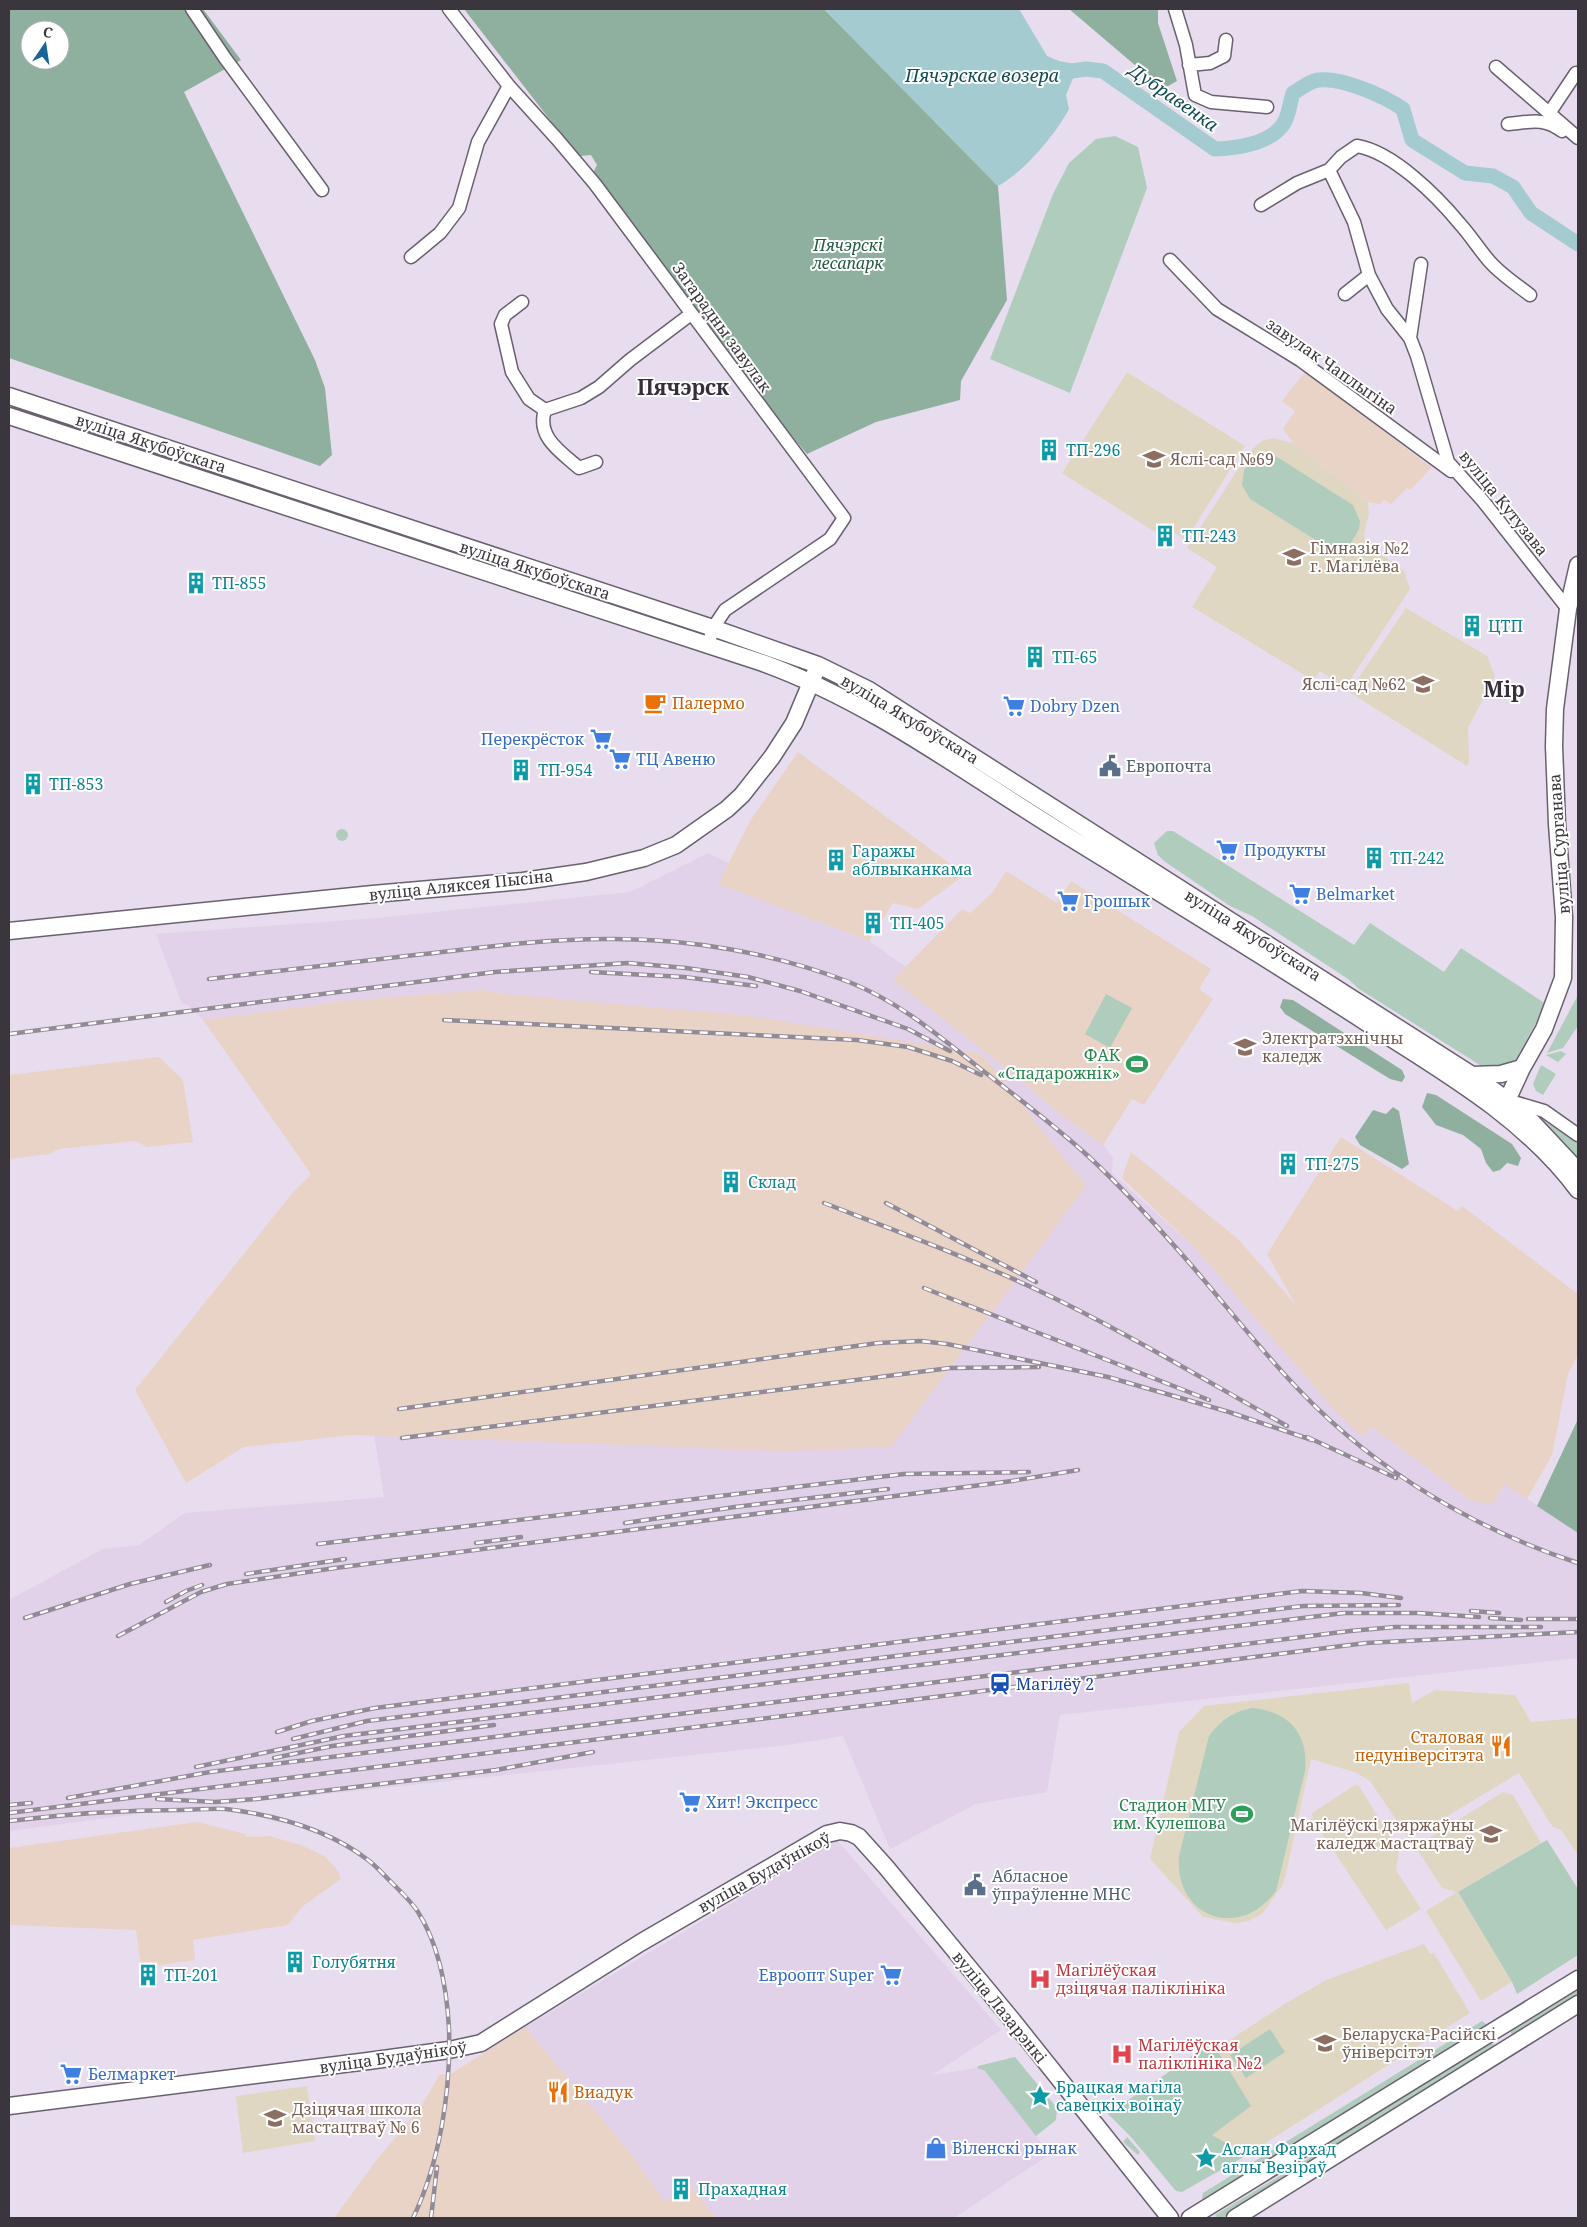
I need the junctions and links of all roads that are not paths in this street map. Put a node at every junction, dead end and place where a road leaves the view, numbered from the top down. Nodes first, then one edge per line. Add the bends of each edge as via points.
1 (192, 9) edge
2 (449, 9) edge
3 (1175, 9) edge
4 (1226, 40) dead end
5 (1189, 65) junction
6 (1496, 67) dead end
7 (1576, 73) dead end
8 (509, 86) junction
9 (1267, 107) dead end
10 (1550, 112) junction
11 (1508, 124) dead end
12 (1578, 138) edge
13 (1578, 143) edge
14 (1329, 170) junction
15 (322, 190) dead end
16 (1261, 205) dead end
17 (411, 257) dead end
18 (1170, 260) dead end
19 (1421, 264) dead end
20 (1368, 274) junction
21 (1346, 294) dead end
22 (1530, 296) dead end
23 (522, 302) dead end
24 (691, 314) junction
25 (1410, 338) junction
26 (9, 396) edge
27 (544, 410) junction
28 (9, 416) edge
29 (596, 462) dead end
30 (1457, 475) junction
31 (1578, 565) edge
32 (1568, 609) junction
33 (714, 628) junction
34 (708, 646) junction
35 (818, 666) junction
36 (811, 682) junction
37 (9, 931) edge
38 (1522, 1068) junction
39 (1472, 1076) junction
40 (1525, 1104) junction
41 (1504, 1106) junction
42 (1532, 1122) junction
43 (1578, 1135) edge
44 (1577, 1181) edge
45 (840, 1831) joint
46 (1578, 1979) edge
47 (1578, 2004) edge
48 (9, 2106) edge
49 (1170, 2218) edge
50 (1190, 2218) edge
51 (1235, 2218) edge

1 - 15 street
2 - 8 street, Загарадны завулак
3 - 5 street
4 - 5 street via 1224,56
5 - 9 street via 1195,95 1201,100
6 - 10 street
7 - 10 street
8 - 17 street via 478,142 459,208 440,233
8 - 24 street, Загарадны завулак via 595,184
10 - 12 street
11 - 13 street via 1543,120
14 - 16 street via 1297,183
14 - 20 street, вуліца Кутузава via 1354,222
14 - 22 street via 1357,146 1383,155 1434,196 1461,224 1491,264
18 - 30 street, завулак Чаплыгіна via 1217,309 1300,360
19 - 25 street
20 - 21 street
20 - 25 street, вуліца Кутузава via 1387,309
23 - 27 street via 505,315 501,324 512,372 529,399
24 - 27 street via 599,387 582,398
24 - 33 street, Загарадны завулак via 844,518 830,539 725,610
25 - 30 street, вуліца Кутузава via 1448,462
26 - 33 main road, вуліца Якубоўскага
27 - 29 street via 541,420 546,438 579,468
28 - 34 main road, вуліца Якубоўскага
30 - 32 street, вуліца Кутузава via 1483,501
31 - 32 main road, вуліца Сурганава
32 - 38 main road, вуліца Сурганава via 1555,709 1554,746 1556,824 1564,917 1563,978 1547,1020
33 - 34 street, Загарадны завулак
33 - 35 main road, вуліца Якубоўскага
34 - 36 main road, вуліца Якубоўскага
35 - 36 main road, вуліца Аляксея Пысіна
35 - 39 main road, вуліца Якубоўскага via 869,690
36 - 37 main road, вуліца Аляксея Пысіна via 794,723 742,795 676,845 644,858 586,872 523,881
36 - 41 main road, вуліца Якубоўскага via 874,714
38 - 39 main road via 1501,1074
38 - 40 main road via 1521,1087
38 - 41 main road, вуліца Сурганава
39 - 41 main road, вуліца Якубоўскага
40 - 41 street
40 - 42 main road
40 - 43 street via 1544,1111
41 - 42 main road, вуліца Якубоўскага
41 - 44 main road, вуліца Якубоўскага via 1531,1139
42 - 44 main road, вуліца Якубоўскага
45 - 48 main road, вуліца Будаўнікоў via 826,1834 640,1943 482,2043 359,2063
45 - 49 main road, вуліца Лазарэнкі via 859,1837 886,1867
46 - 50 main road
47 - 51 main road

